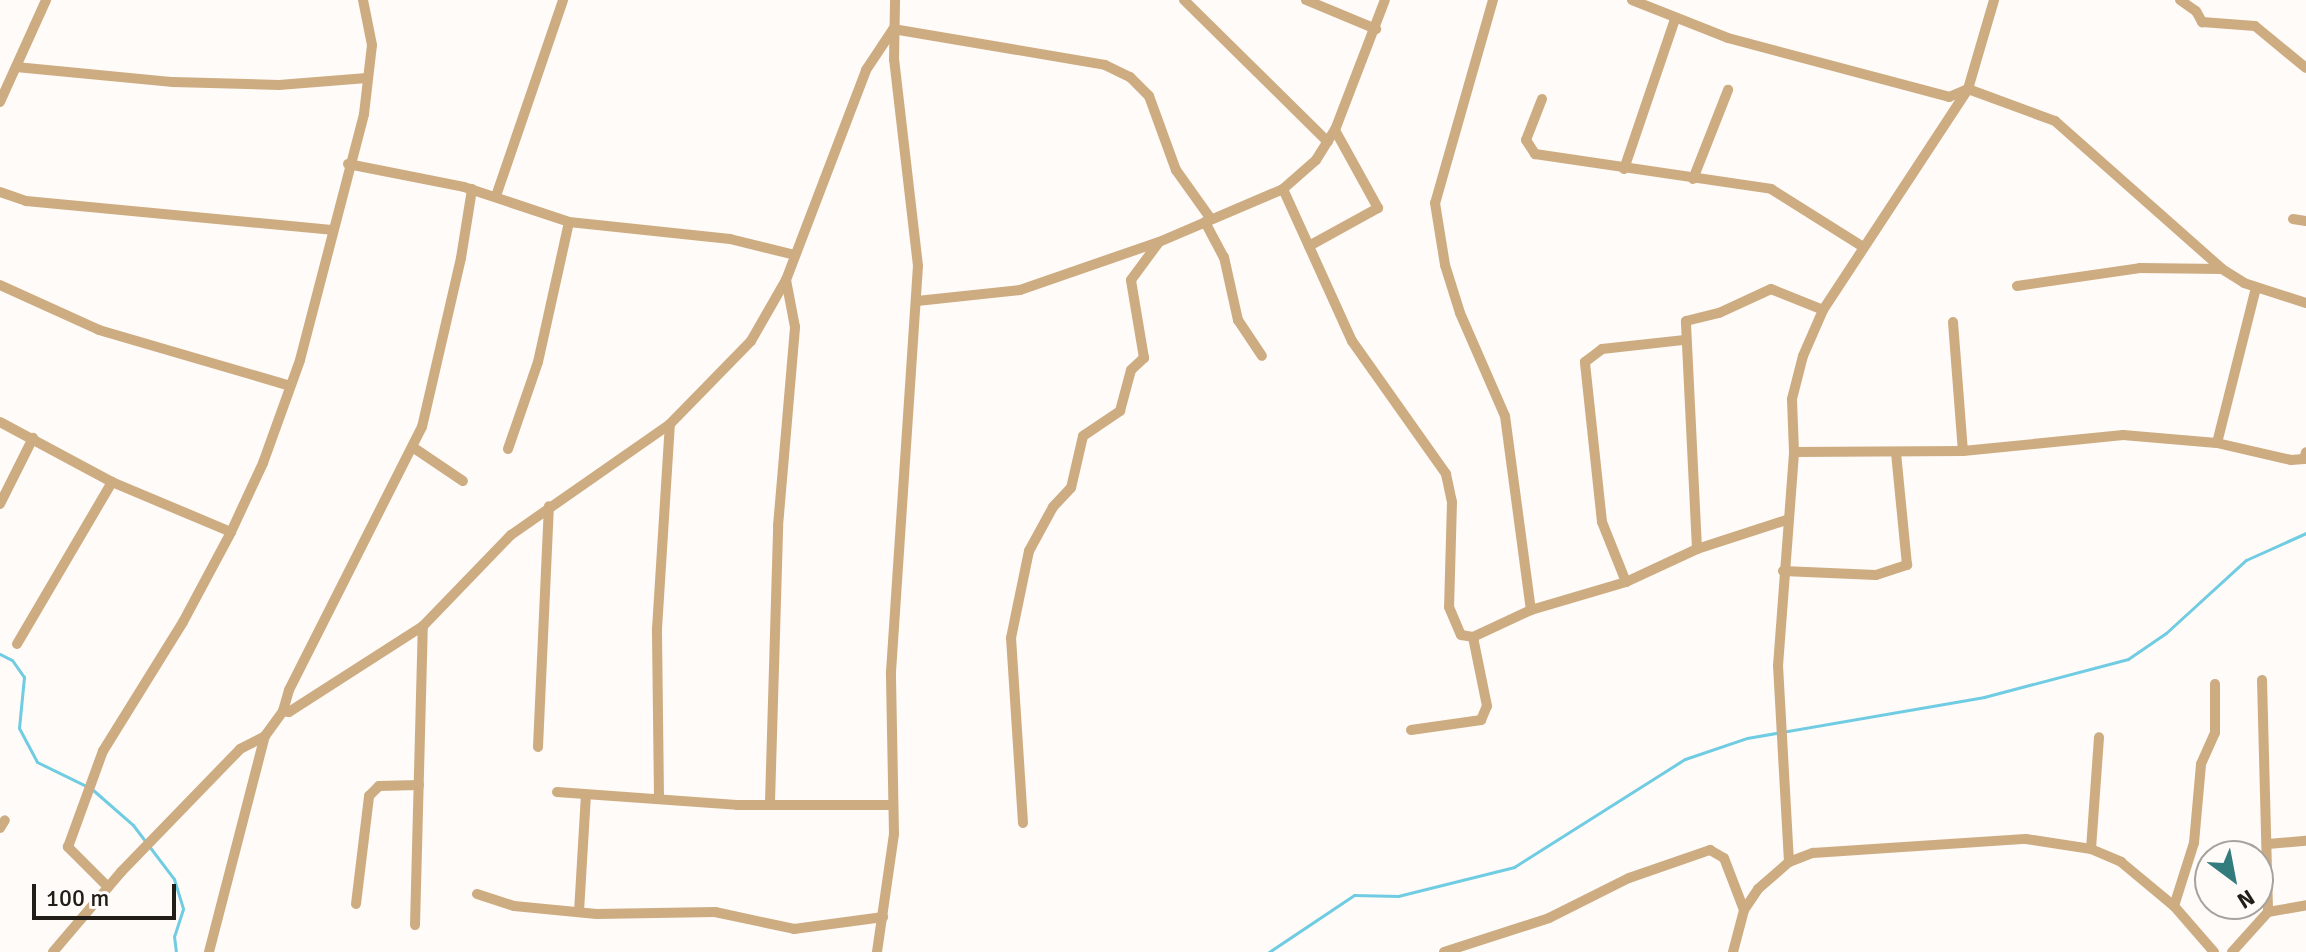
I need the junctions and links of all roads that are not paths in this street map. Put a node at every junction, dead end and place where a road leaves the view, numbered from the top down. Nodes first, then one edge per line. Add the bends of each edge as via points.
1 (46, 0) edge
2 (363, 0) edge
3 (563, 0) edge
4 (895, 0) edge
5 (1306, 0) edge
6 (1385, 0) edge
7 (1493, 0) edge
8 (1632, 0) edge
9 (1994, 0) edge
10 (2180, 0) edge
11 (1189, 1) edge
12 (1675, 19) junction
13 (893, 29) junction
14 (1376, 29) junction
15 (16, 67) junction
16 (2306, 68) edge
17 (367, 78) junction
18 (4, 82) edge
19 (1968, 89) junction
20 (1728, 90) dead end
21 (1542, 99) dead end
22 (0, 102) edge
23 (1335, 130) junction
24 (1328, 142) junction
25 (348, 164) junction
26 (1624, 169) junction
27 (1693, 179) junction
28 (472, 189) junction
29 (1283, 189) junction
30 (0, 192) edge
31 (496, 196) junction
32 (2293, 219) dead end
33 (1208, 220) junction
34 (2306, 221) edge
35 (569, 222) junction
36 (332, 230) junction
37 (1159, 242) junction
38 (1309, 246) junction
39 (1863, 247) junction
40 (795, 255) junction
41 (2222, 269) junction
42 (786, 280) junction
43 (0, 285) edge
44 (2017, 286) dead end
45 (2256, 288) junction
46 (917, 301) junction
47 (2306, 303) edge
48 (1823, 310) junction
49 (1953, 322) dead end
50 (1683, 340) junction
51 (1262, 356) dead end
52 (290, 386) junction
53 (0, 422) edge
54 (670, 424) junction
55 (33, 438) junction
56 (2217, 443) junction
57 (414, 448) junction
58 (508, 449) dead end
59 (1963, 451) junction
60 (1794, 452) junction
61 (2306, 452) edge
62 (1896, 453) junction
63 (463, 481) dead end
64 (112, 482) junction
65 (0, 504) edge
66 (549, 506) junction
67 (1786, 520) junction
68 (231, 532) junction
69 (1697, 549) junction
70 (1783, 571) junction
71 (1626, 582) junction
72 (1531, 610) junction
73 (423, 626) junction
74 (1473, 637) junction
75 (17, 644) dead end
76 (2262, 680) dead end
77 (2215, 684) dead end
78 (283, 711) junction
79 (1411, 730) dead end
80 (265, 736) junction
81 (2099, 737) dead end
82 (538, 747) dead end
83 (419, 785) junction
84 (557, 792) dead end
85 (586, 795) junction
86 (659, 797) junction
87 (770, 802) junction
88 (893, 805) junction
89 (1023, 823) dead end
90 (2268, 840) edge
91 (2306, 841) edge
92 (2274, 844) edge
93 (2091, 849) junction
94 (1789, 862) junction
95 (108, 887) junction
96 (477, 894) dead end
97 (356, 904) dead end
98 (2306, 905) edge
99 (2174, 906) junction
100 (1744, 910) junction
101 (2274, 911) edge
102 (579, 912) junction
103 (883, 917) junction
104 (2261, 920) edge
105 (415, 925) dead end
106 (53, 952) edge
107 (209, 952) edge
108 (877, 952) edge
109 (1444, 952) edge
110 (1733, 952) edge
111 (2214, 952) edge
112 (2232, 952) edge

1 - 15 street
2 - 17 street via 372,45
3 - 31 street
4 - 13 street
5 - 14 street
6 - 14 street
7 - 72 street via 1435,203 1460,313 1505,416
8 - 12 street
9 - 19 street
10 - 16 street via 2202,22 2255,26
11 - 24 street
12 - 19 street via 1949,97
12 - 26 street
13 - 33 street via 1105,65 1130,77 1149,96 1176,170
13 - 40 street via 866,70
13 - 46 street via 913,200
14 - 23 street
15 - 17 street via 173,82 279,85
15 - 18 street
17 - 25 street via 364,114
18 - 22 street
19 - 39 street
19 - 41 street via 2068,130
20 - 27 street
21 - 26 street via 1526,140 1530,151
23 - 24 street
23 - 38 street via 1378,208
24 - 29 street
25 - 28 street
25 - 36 street
26 - 27 street
27 - 39 street via 1771,189
28 - 31 street
28 - 57 street via 461,258
29 - 33 street
29 - 38 street
30 - 36 street via 26,201
31 - 35 street
32 - 34 street
33 - 37 street
33 - 51 street via 1224,257 1238,320
35 - 40 street via 730,239
35 - 58 street via 538,362
36 - 52 street via 311,324
37 - 46 street via 1020,290
37 - 89 street via 1131,280 1144,358 1131,370 1120,411 1083,436 1071,488 1053,507 1029,551 1011,638
38 - 74 street via 1352,341 1446,474 1452,502 1449,607 1457,631
39 - 48 street
40 - 42 street
41 - 44 street via 2140,268
41 - 45 street
42 - 54 street via 751,341
42 - 87 street via 795,327 778,526
43 - 52 street via 99,330
45 - 47 street
45 - 56 street
46 - 88 street via 891,672
48 - 50 street via 1771,289 1719,313 1692,316
48 - 60 street via 1792,399
49 - 59 street
50 - 69 street via 1690,350
50 - 71 street via 1602,349 1585,362 1602,522
52 - 68 street
53 - 55 street
54 - 66 street
54 - 86 street via 657,629
55 - 64 street
55 - 65 street
56 - 59 street via 2123,435
56 - 61 street via 2291,460 2304,459
57 - 63 street
57 - 78 street
59 - 62 street
60 - 62 street
60 - 67 street
62 - 70 street via 1907,565 1876,575
64 - 68 street
64 - 75 street
66 - 73 street via 511,535
66 - 82 street
67 - 69 street
67 - 70 street
68 - 95 street via 103,751 75,826 68,847 71,855
69 - 71 street
70 - 94 street via 1779,747
71 - 72 street
72 - 74 street
73 - 78 street
73 - 83 street
74 - 79 street via 1487,706 1481,720
76 - 90 street
77 - 99 street via 2215,733 2201,764 2194,843
78 - 80 street
80 - 95 street via 240,749
80 - 107 street
81 - 93 street
83 - 97 street via 379,786 369,796
83 - 105 street
84 - 85 street
85 - 86 street
85 - 102 street
86 - 87 street via 737,805
87 - 88 street
88 - 103 street
91 - 92 street
93 - 94 street via 2026,839 1813,853
93 - 99 street via 2121,862
94 - 100 street
95 - 106 street
96 - 102 street via 514,906
98 - 101 street
99 - 111 street
100 - 109 street via 1724,858 1710,850 1629,878 1549,918
100 - 110 street
102 - 103 street via 715,912 794,929
103 - 108 street
104 - 112 street

